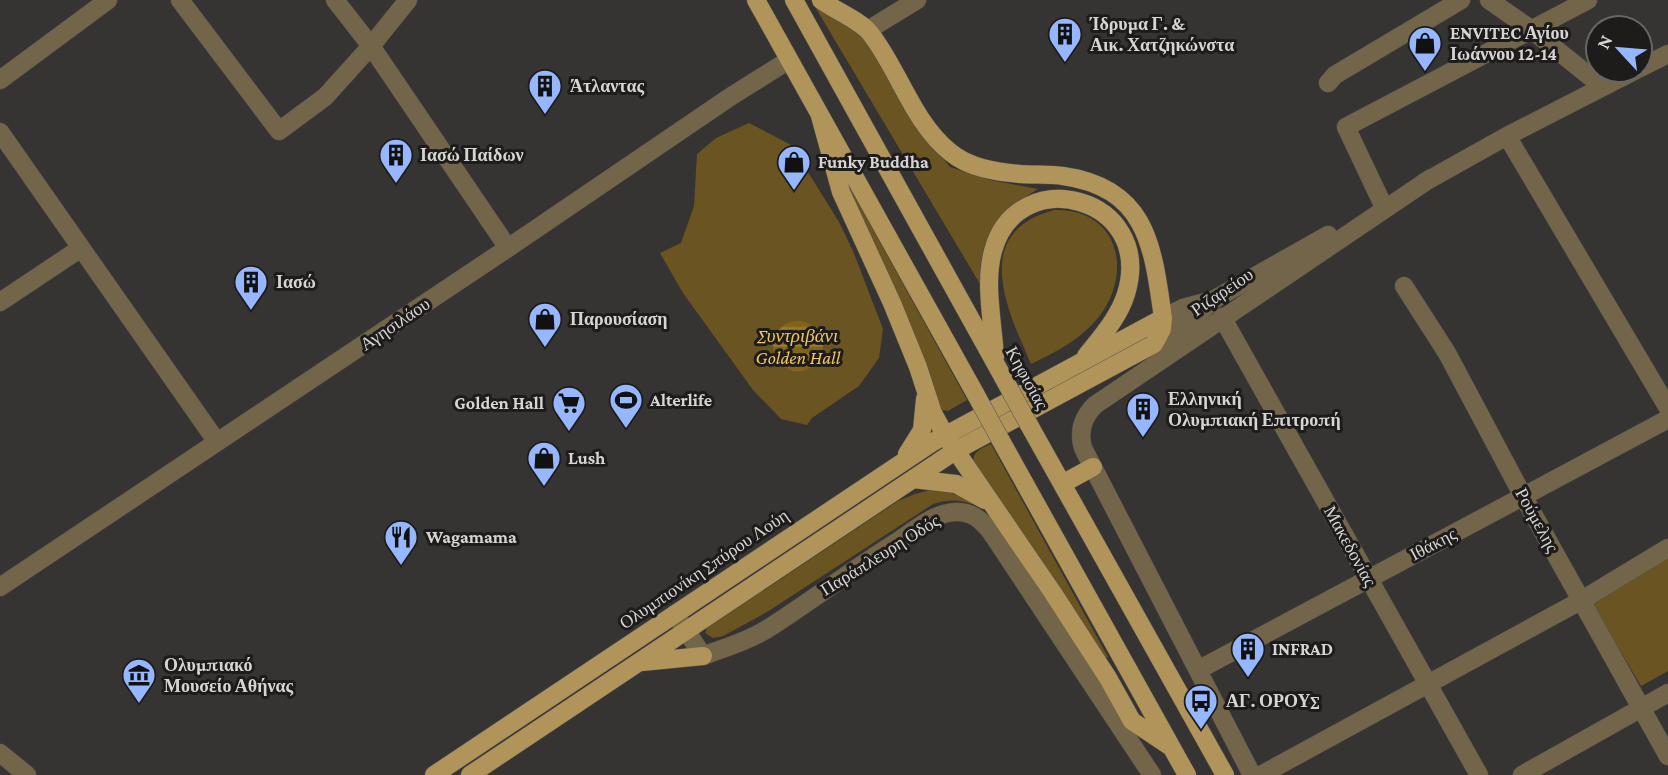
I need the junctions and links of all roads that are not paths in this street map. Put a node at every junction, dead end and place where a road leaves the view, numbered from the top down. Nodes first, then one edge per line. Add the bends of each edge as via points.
1 (108, 0) edge
2 (180, 0) edge
3 (335, 0) edge
4 (408, 0) edge
5 (756, 0) edge
6 (794, 0) edge
7 (917, 0) edge
8 (1461, 0) edge
9 (1489, 0) edge
10 (1588, 0) edge
11 (828, 3) edge
12 (868, 30) junction
13 (1532, 30) junction
14 (371, 46) junction
15 (789, 60) junction
16 (0, 80) edge
17 (1328, 83) dead end
18 (1609, 84) edge
19 (1603, 87) junction
20 (820, 116) junction
21 (0, 132) edge
22 (1507, 136) junction
23 (1431, 178) junction
24 (1383, 205) junction
25 (81, 248) junction
26 (508, 248) junction
27 (1404, 286) dead end
28 (1213, 300) junction
29 (0, 302) edge
30 (1222, 317) junction
31 (1163, 318) junction
32 (1154, 344) junction
33 (1082, 362) junction
34 (1000, 372) junction
35 (923, 385) junction
36 (1002, 403) joint
37 (1668, 408) edge
38 (1668, 418) edge
39 (1023, 420) junction
40 (944, 435) junction
41 (217, 442) junction
42 (955, 451) junction
43 (902, 462) junction
44 (1093, 467) junction
45 (913, 479) junction
46 (1062, 484) junction
47 (1523, 496) junction
48 (993, 507) junction
49 (1668, 548) edge
50 (1368, 579) junction
51 (0, 587) edge
52 (1581, 600) junction
53 (675, 614) junction
54 (686, 631) junction
55 (703, 656) junction
56 (639, 663) junction
57 (1198, 670) junction
58 (1428, 685) junction
59 (1668, 693) edge
60 (1642, 708) junction
61 (1171, 747) junction
62 (0, 753) edge
63 (1668, 756) edge
64 (27, 775) edge
65 (434, 775) edge
66 (470, 775) edge
67 (1152, 775) edge
68 (1187, 775) edge
69 (1225, 775) edge
70 (1252, 775) edge
71 (1261, 775) edge
72 (1479, 775) edge
73 (1522, 775) edge

1 - 16 street
2 - 14 street via 279,131 325,97
3 - 14 street
4 - 14 street
5 - 15 main road
6 - 34 main road, Κηφισίας
7 - 12 street
8 - 17 street
9 - 13 street
10 - 13 street
11 - 12 main road
12 - 31 main road via 923,121 959,159 1005,173 1080,179 1108,190 1133,211 1149,242
13 - 19 street
13 - 24 street via 1346,127
14 - 26 street
15 - 20 main road
15 - 26 street, Αγησιλάου
18 - 19 street, Ριζαρείου
19 - 22 street, Ριζαρείου
20 - 35 main road via 841,192
20 - 61 main road, bridge
21 - 25 street
22 - 23 street, Ριζαρείου
22 - 37 street
23 - 24 street, Ριζαρείου
23 - 30 street, Ριζαρείου
24 - 28 street, Ριζαρείου
25 - 29 street
25 - 41 street
26 - 41 street, Αγησιλάου
27 - 47 street, Ρούμελης via 1447,353
28 - 31 street, Ριζαρείου
28 - 32 street, Ριζαρείου via 1191,323
30 - 44 street, Ριζαρείου via 1088,412 1080,438
30 - 50 street, Μακεδονίας
31 - 32 main road
31 - 33 main road, Ριζαρείου
32 - 39 main road, Ριζαρείου
33 - 34 main road via 1120,310 1130,258 1119,229 1100,209 1056,198 1024,209 1010,220 993,249 990,284
33 - 36 main road, Ριζαρείου
34 - 39 main road, Κηφισίας, bridge
35 - 40 main road
35 - 43 main road via 922,430
36 - 40 main road, Ολυμπιονίκη Σπύρου Λούη
38 - 47 street, Ιθάκης
39 - 42 main road
39 - 46 main road, Κηφισίας
40 - 42 main road
40 - 43 main road, Ολυμπιονίκη Σπύρου Λούη
41 - 51 street, Αγησιλάου
42 - 45 main road
42 - 48 main road
43 - 53 main road, Ολυμπιονίκη Σπύρου Λούη
44 - 46 main road
44 - 57 street, Ριζαρείου
45 - 48 main road via 956,484
45 - 54 main road
46 - 69 main road, Κηφισίας
47 - 50 street, Ιθάκης
47 - 52 street, Ρούμελης
48 - 61 main road via 1132,721
49 - 52 street
50 - 57 street, Ιθάκης
50 - 58 street, Μακεδονίας
52 - 58 street
52 - 60 street, Ρούμελης
53 - 54 street
53 - 65 main road, Ολυμπιονίκη Σπύρου Λούη
54 - 55 street
54 - 56 main road
55 - 56 main road
55 - 67 street, Παράπλευρη Οδός via 770,628 934,518 966,512 991,532
56 - 66 main road
57 - 70 street, Ριζαρείου
58 - 71 street
58 - 72 street, Μακεδονίας
59 - 60 street
60 - 63 street, Ρούμελης
60 - 73 street
61 - 68 main road
62 - 64 street

